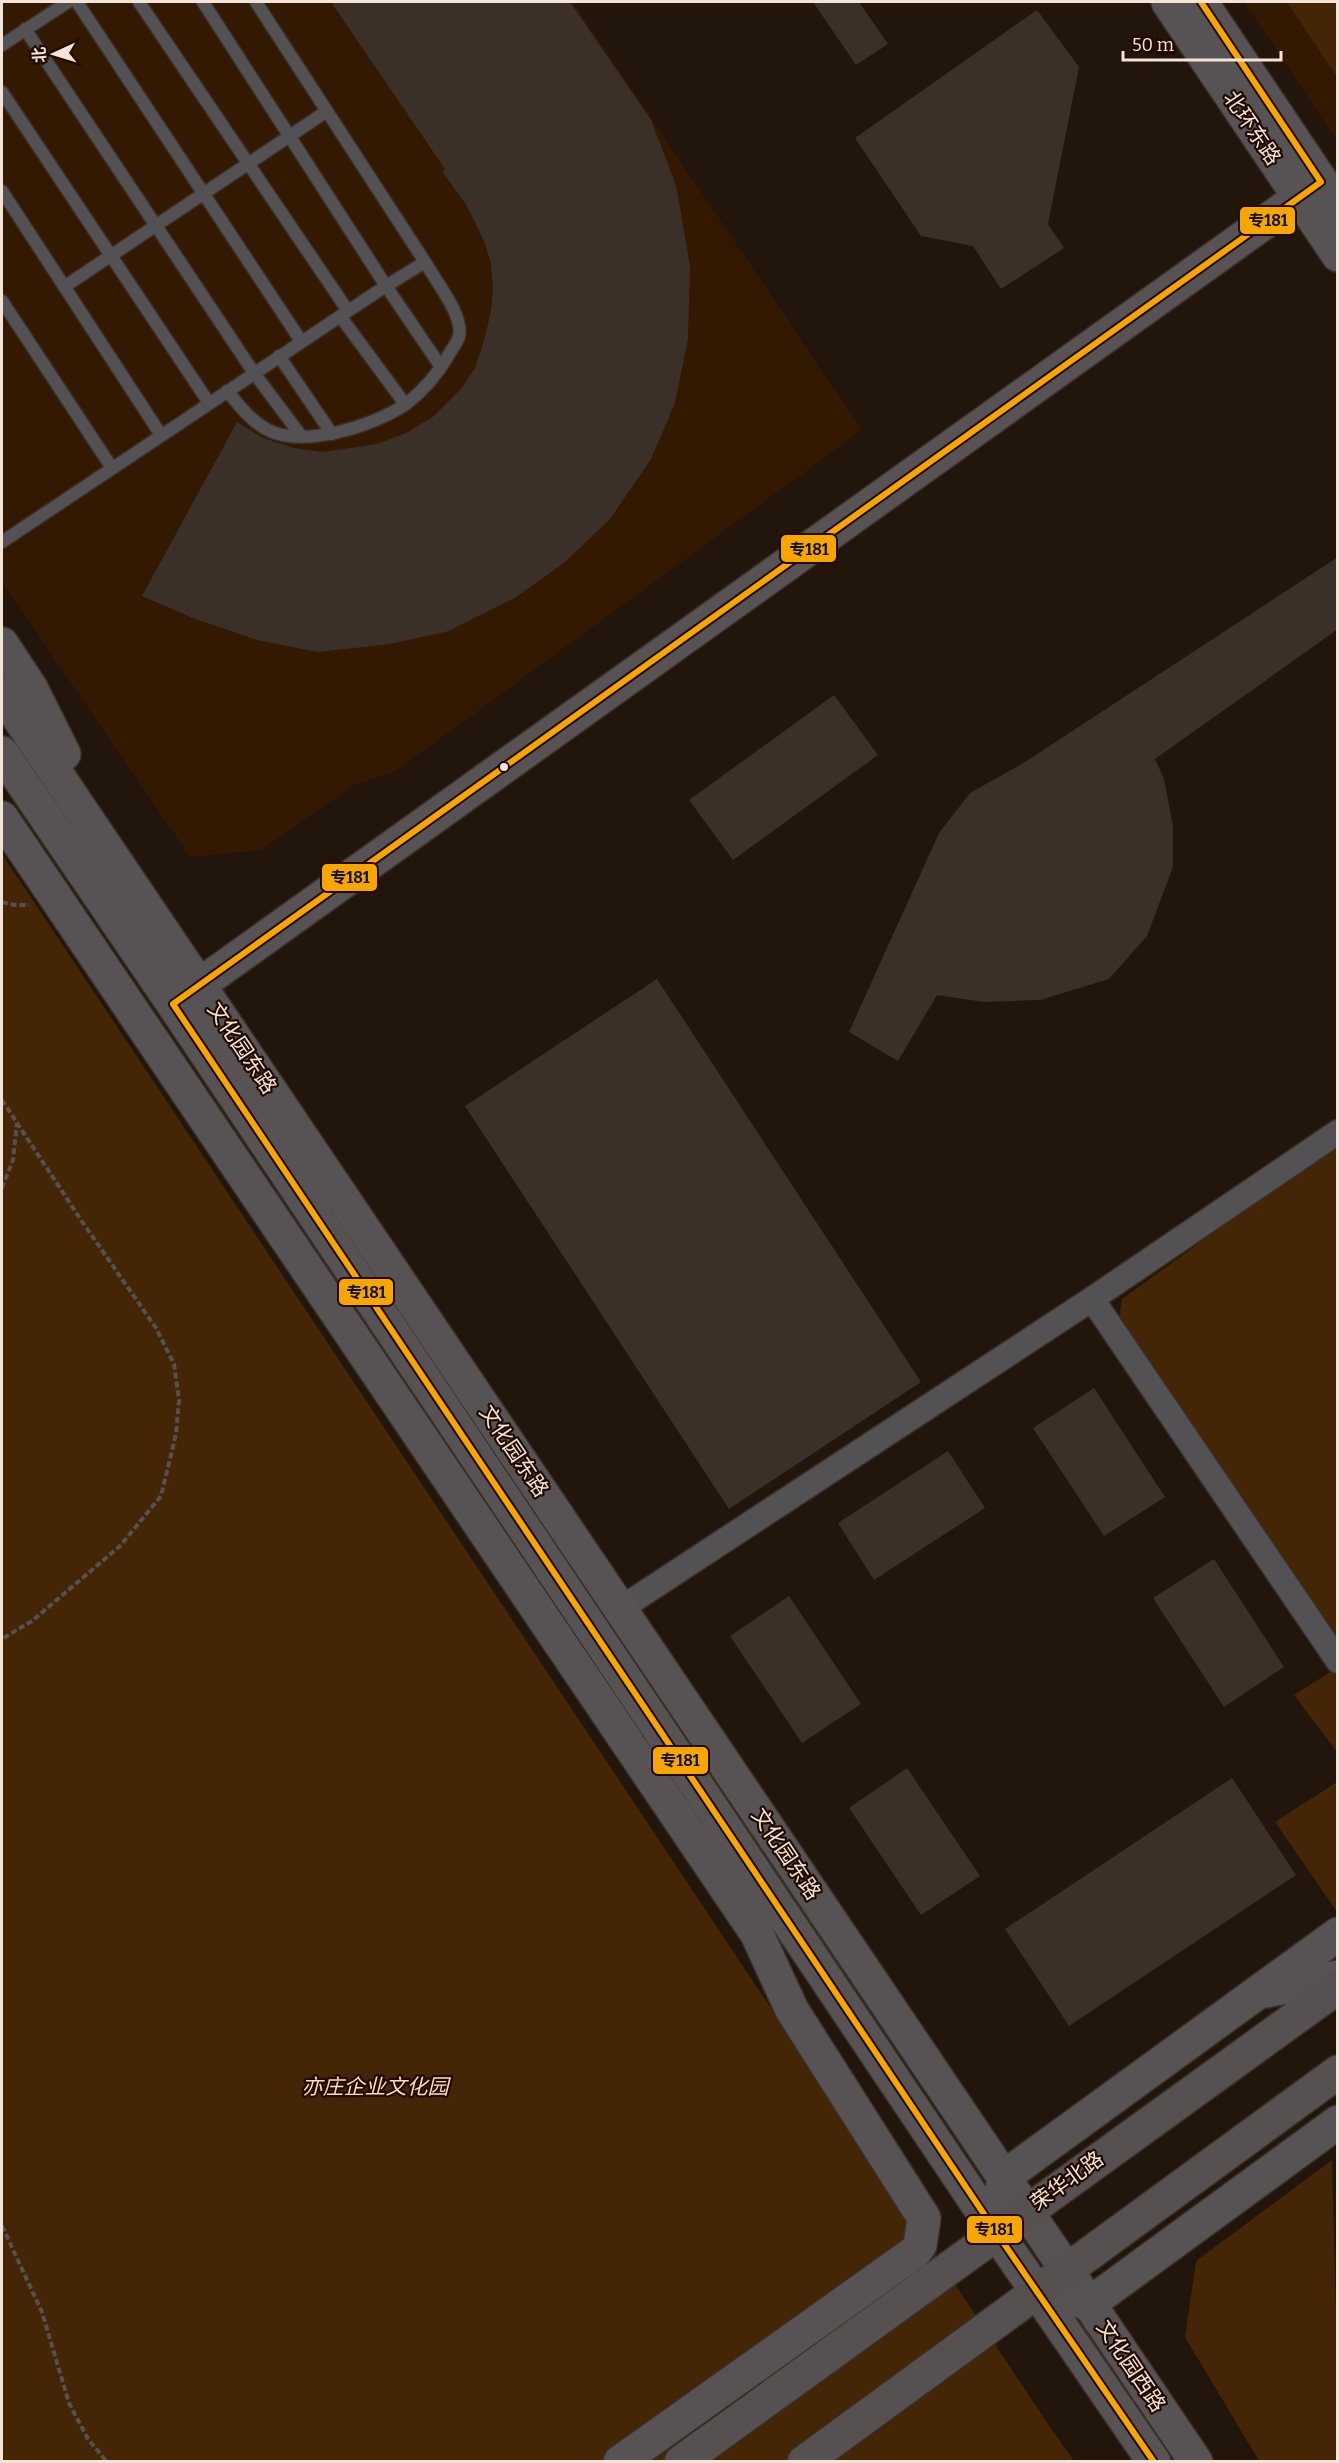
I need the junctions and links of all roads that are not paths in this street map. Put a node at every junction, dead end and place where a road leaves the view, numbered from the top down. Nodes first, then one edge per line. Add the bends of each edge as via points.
1 (68, 2) edge
2 (77, 2) edge
3 (139, 2) edge
4 (203, 2) edge
5 (256, 2) edge
6 (1168, 2) edge
7 (1201, 2) edge
8 (48, 7) edge
9 (24, 29) junction
10 (2, 45) edge
11 (2, 92) edge
12 (327, 111) junction
13 (2, 191) edge
14 (1319, 195) edge
15 (1338, 255) edge
16 (425, 262) junction
17 (386, 286) junction
18 (64, 287) junction
19 (2, 302) edge
20 (344, 314) junction
21 (301, 341) junction
22 (279, 356) junction
23 (441, 367) junction
24 (254, 373) junction
25 (227, 391) junction
26 (209, 403) junction
27 (405, 404) junction
28 (332, 434) junction
29 (161, 435) junction
30 (303, 437) junction
31 (112, 468) junction
32 (2, 542) edge
33 (2, 644) edge
34 (2, 693) edge
35 (2, 753) edge
36 (2, 818) edge
37 (120, 868) junction
38 (199, 984) junction
39 (173, 1004) junction
40 (1338, 1132) edge
41 (1092, 1299) junction
42 (620, 1609) junction
43 (1338, 1661) edge
44 (716, 1814) junction
45 (757, 1934) junction
46 (1338, 1934) edge
47 (1338, 1977) edge
48 (1338, 1987) edge
49 (1257, 1992) junction
50 (1338, 2072) edge
51 (1338, 2122) edge
52 (1004, 2177) junction
53 (1027, 2210) junction
54 (996, 2232) junction
55 (1067, 2270) junction
56 (1038, 2290) junction
57 (1089, 2304) junction
58 (620, 2462) edge
59 (681, 2462) edge
60 (804, 2462) edge
61 (1154, 2462) edge
62 (1196, 2462) edge

1 - 8 lane
2 - 21 lane
3 - 20 lane
4 - 17 lane
5 - 12 lane
6 - 14 street, 北环东路
7 - 14 street, 北环东路
8 - 9 lane
9 - 10 lane
9 - 24 lane
11 - 26 lane
12 - 16 lane
12 - 18 lane
13 - 18 lane
14 - 15 street, 北环东路
14 - 38 street
16 - 17 lane
16 - 23 lane via 458,317 459,336
17 - 20 lane
17 - 23 lane
18 - 29 lane
19 - 31 lane
20 - 21 lane
20 - 27 lane
21 - 22 lane
22 - 24 lane
22 - 28 lane
23 - 27 lane
24 - 25 lane
24 - 30 lane
25 - 26 lane
25 - 30 lane via 245,413 267,430
26 - 29 lane
27 - 28 lane
28 - 30 lane
29 - 31 lane
31 - 32 lane
33 - 37 street via 31,688
34 - 37 street, 文化园东路
35 - 39 street, 文化园东路
36 - 45 street
37 - 38 street, 文化园东路
38 - 39 street
38 - 42 street, 文化园东路
39 - 44 street, 文化园东路
40 - 41 street
41 - 42 street
41 - 43 street
42 - 52 street, 文化园东路
44 - 45 street
44 - 54 street, 文化园东路
45 - 58 street via 792,2010 924,2218 920,2245
46 - 49 street
47 - 49 street
48 - 53 main road, 荣华北路
49 - 52 street
50 - 55 main road
51 - 57 street
52 - 53 street, 文化园东路
52 - 54 street
53 - 54 main road, 荣华北路
53 - 55 street, 文化园西路
54 - 56 street, 文化园东路
54 - 59 main road, 荣华北路
55 - 56 main road
55 - 57 street, 文化园西路
56 - 57 street
56 - 60 main road
56 - 61 street, 文化园西路
57 - 62 street, 文化园西路

